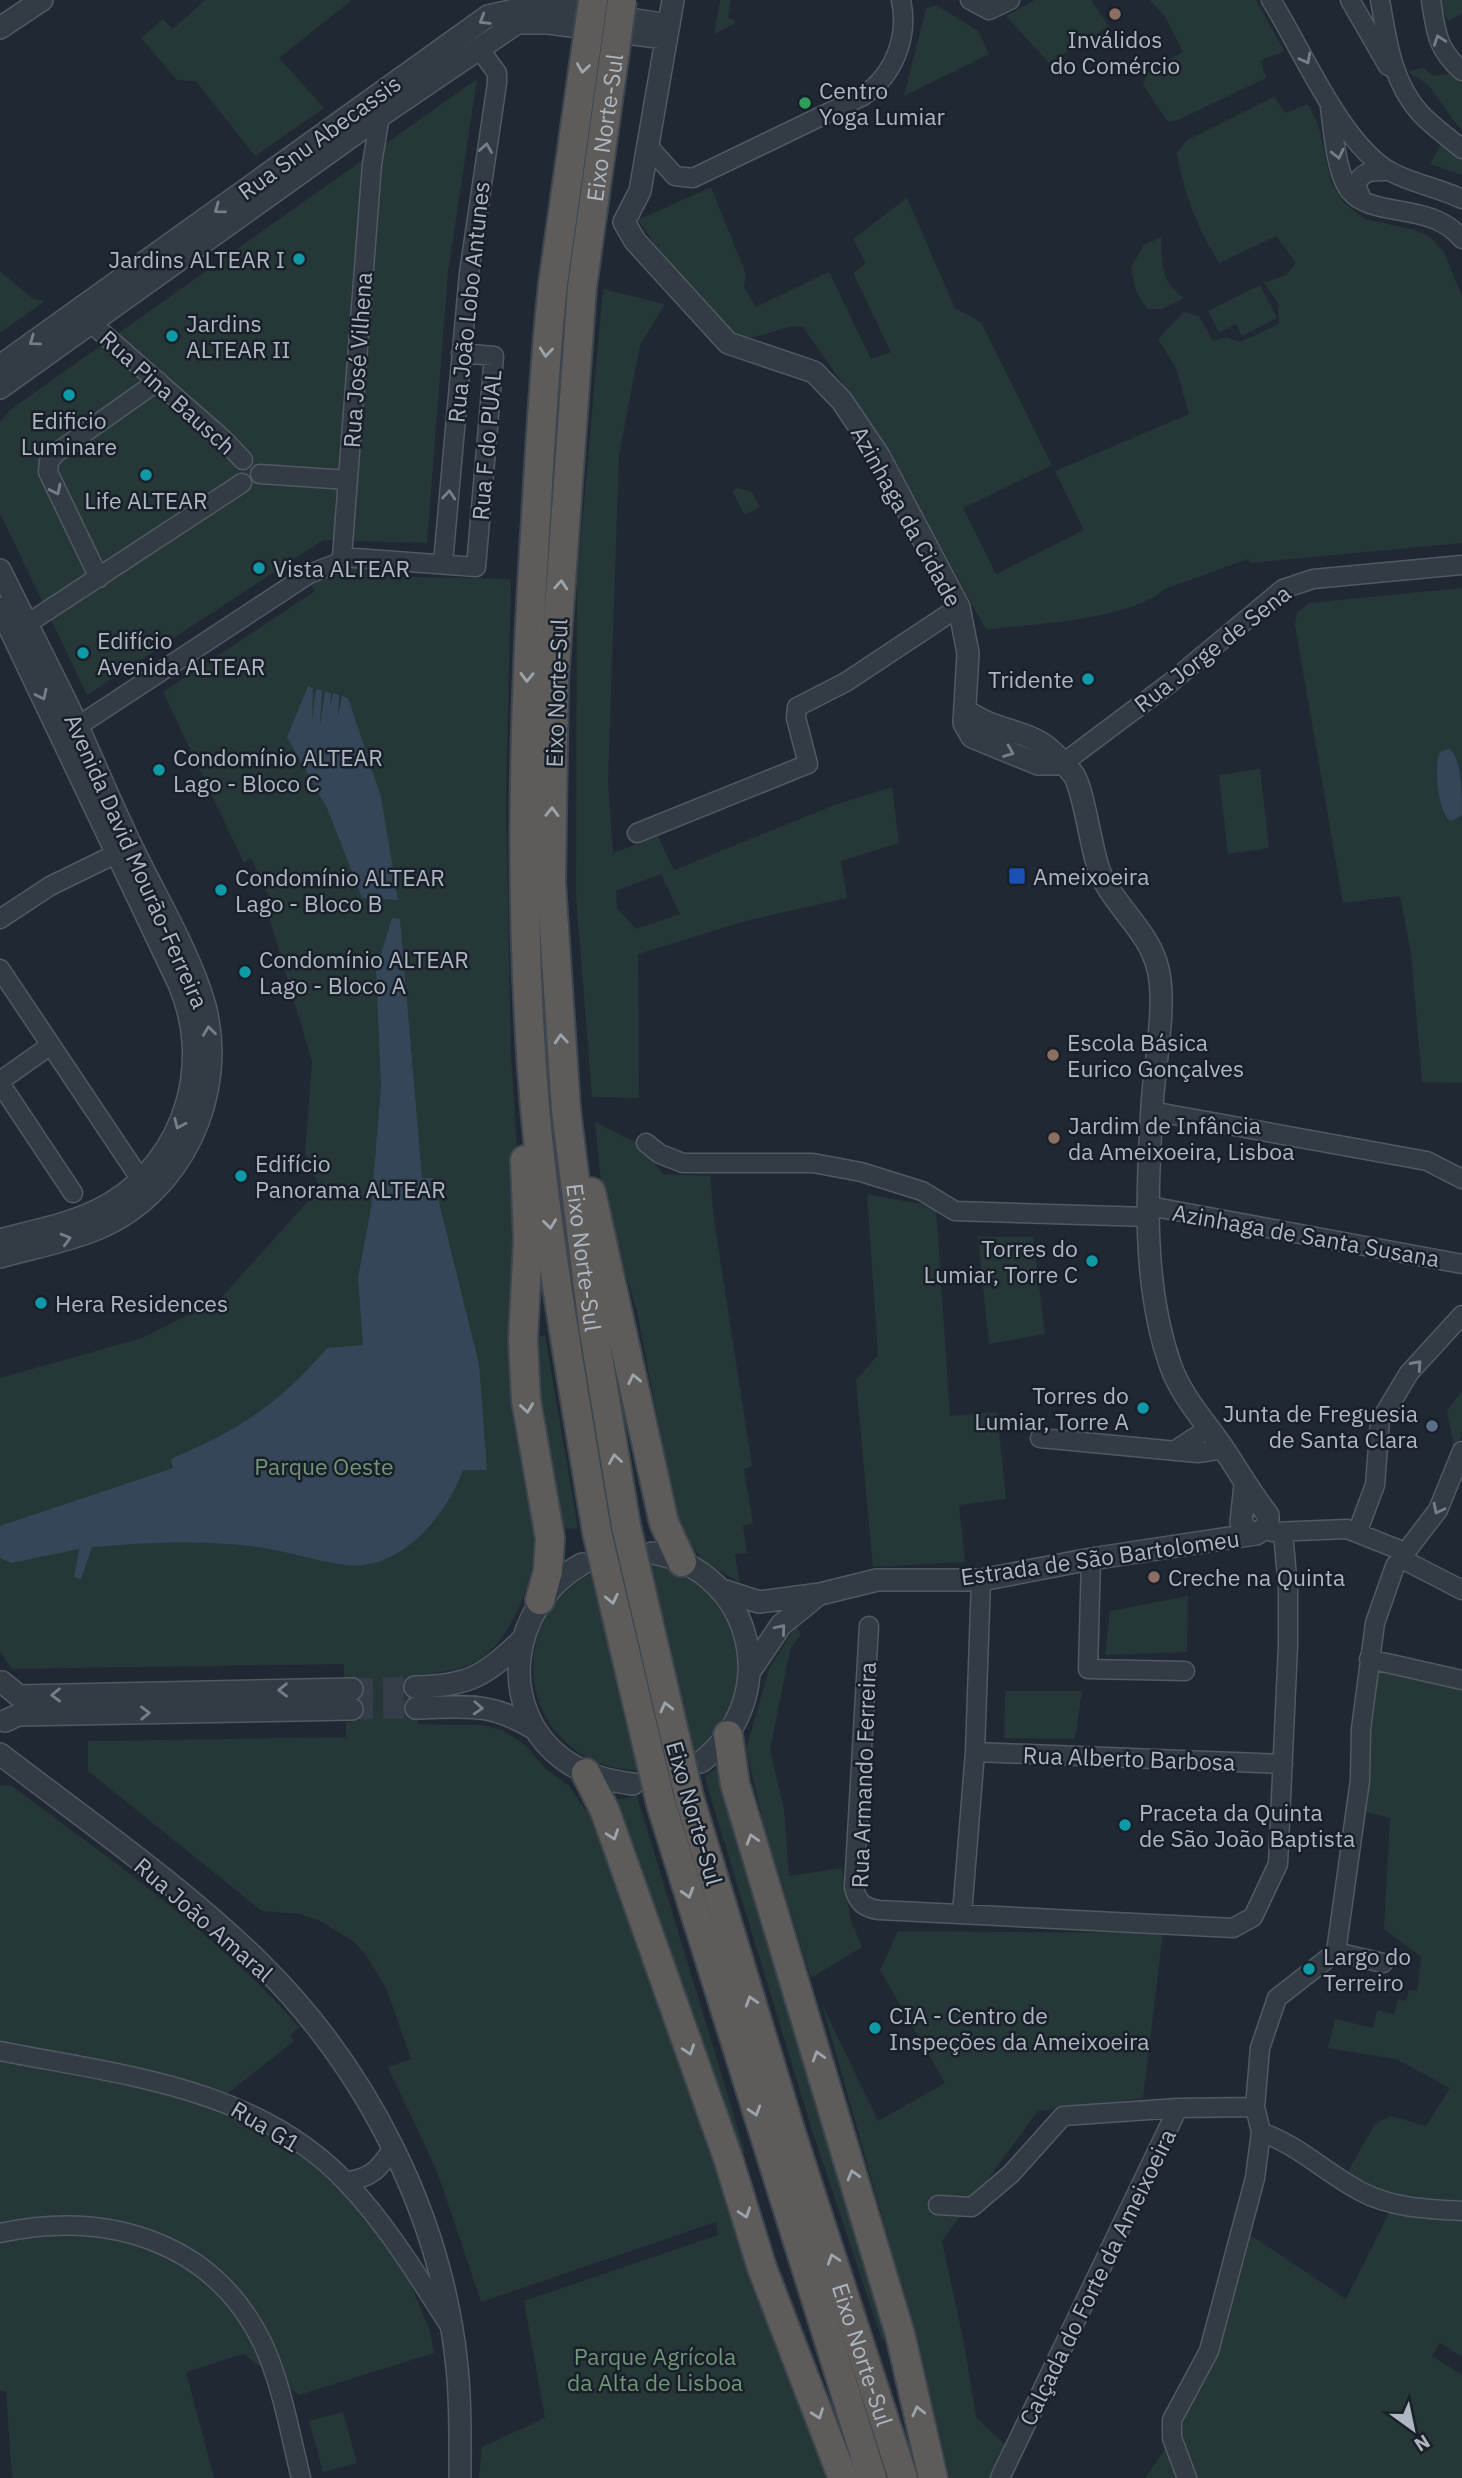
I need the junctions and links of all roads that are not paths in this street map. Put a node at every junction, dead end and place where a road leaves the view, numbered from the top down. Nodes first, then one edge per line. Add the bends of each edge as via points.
1 (42, 0) edge
2 (593, 0) edge
3 (622, 0) edge
4 (659, 0) edge
5 (673, 0) edge
6 (901, 0) edge
7 (970, 0) edge
8 (1010, 0) edge
9 (1271, 0) edge
10 (1350, 0) edge
11 (1380, 0) edge
12 (1431, 0) edge
13 (0, 28) edge
14 (661, 31) junction
15 (478, 47) junction
16 (1462, 71) edge
17 (1398, 80) junction
18 (1329, 100) junction
19 (380, 116) junction
20 (344, 142) junction
21 (649, 147) junction
22 (1462, 149) edge
23 (372, 164) junction
24 (1390, 171) junction
25 (1462, 199) edge
26 (1362, 200) junction
27 (624, 222) junction
28 (1462, 239) edge
29 (92, 324) junction
30 (461, 353) junction
31 (0, 366) edge
32 (158, 381) junction
33 (0, 388) edge
34 (243, 460) junction
35 (260, 474) junction
36 (348, 480) junction
37 (242, 483) junction
38 (342, 557) junction
39 (443, 564) junction
40 (1462, 565) edge
41 (0, 570) edge
42 (99, 578) junction
43 (959, 607) junction
44 (0, 608) edge
45 (13, 633) edge
46 (78, 726) junction
47 (1062, 764) junction
48 (637, 833) dead end
49 (124, 850) junction
50 (0, 919) edge
51 (0, 969) edge
52 (51, 1045) junction
53 (0, 1082) edge
54 (565, 1090) junction
55 (535, 1107) junction
56 (1152, 1111) junction
57 (646, 1143) dead end
58 (1462, 1179) edge
59 (141, 1180) junction
60 (73, 1193) dead end
61 (1149, 1212) junction
62 (0, 1240) edge
63 (0, 1257) edge
64 (1462, 1264) edge
65 (1462, 1315) edge
66 (1209, 1428) junction
67 (1040, 1438) dead end
68 (1224, 1449) junction
69 (1174, 1451) junction
70 (1462, 1451) edge
71 (1259, 1523) junction
72 (1357, 1533) junction
73 (652, 1553) dead end
74 (1402, 1555) junction
75 (1091, 1559) junction
76 (682, 1562) junction
77 (582, 1564) dead end
78 (981, 1580) junction
79 (719, 1588) junction
80 (1462, 1590) edge
81 (820, 1594) junction
82 (540, 1600) junction
83 (869, 1626) dead end
84 (522, 1641) junction
85 (1369, 1659) junction
86 (750, 1671) junction
87 (1185, 1671) dead end
88 (1462, 1680) edge
89 (1, 1681) edge
90 (2, 1726) edge
91 (536, 1729) junction
92 (728, 1735) junction
93 (975, 1752) junction
94 (0, 1754) edge
95 (701, 1762) dead end
96 (1283, 1764) junction
97 (586, 1773) junction
98 (634, 1784) dead end
99 (962, 1914) junction
100 (1336, 1952) junction
101 (1383, 1963) dead end
102 (0, 2051) edge
103 (1255, 2107) junction
104 (1178, 2108) junction
105 (1261, 2132) junction
106 (393, 2148) junction
107 (346, 2181) junction
108 (939, 2205) dead end
109 (1462, 2211) edge
110 (0, 2233) edge
111 (452, 2329) junction
112 (302, 2478) edge
113 (460, 2478) edge
114 (843, 2478) edge
115 (872, 2478) edge
116 (904, 2478) edge
117 (933, 2478) edge
118 (1000, 2478) edge
119 (1187, 2478) edge

1 - 13 street
2 -> 55 highway, Eixo Norte-Sul, bridge via 553,284 527,669 525,873
54 -> 3 highway, Eixo Norte-Sul, bridge via 551,882 554,679 582,287
4 - 14 street
5 - 14 street
6 - 21 street via 897,55 887,76 863,96 693,178 675,176
7 - 8 street via 989,10
9 -> 18 street
10 - 17 street
11 - 17 street
16 -> 12 street via 1446,57 1437,38
14 - 15 street, Rua Snu Abecassis via 517,23
14 - 21 street
14 - 27 street
14 -> 31 street, Rua Snu Abecassis via 537,5 488,16
15 - 19 street, Rua Snu Abecassis
30 -> 15 street, Rua João Lobo Antunes via 497,83 497,73
17 - 22 street via 1420,113
18 - 24 street via 1367,153
18 -> 26 street via 1343,176 1351,192
19 - 20 street, Rua Snu Abecassis
19 - 23 street, Rua José Vilhena
20 - 23 street via 361,150
20 - 29 street, Rua Snu Abecassis
21 - 27 street via 640,191
23 - 36 street, Rua José Vilhena
24 - 25 street
24 - 26 street via 1371,170 1360,177 1356,184
26 - 28 street via 1434,217
27 - 43 street, Azinhaga da Cidade via 635,241 728,343 814,372 842,401 879,456
29 - 32 street, Rua Pina Bausch
29 - 33 street, Rua Snu Abecassis
39 -> 30 street, Rua João Lobo Antunes
30 - 39 street, Rua F do PUAL via 494,356 476,567
32 - 34 street, Rua Pina Bausch
32 -> 42 street via 49,461 48,472
34 - 35 street via 255,463
34 - 37 street via 235,469
35 - 36 street
35 - 37 street via 253,483
36 - 38 street, Rua José Vilhena
37 - 42 street
38 - 39 street
38 - 46 street
40 - 47 street, Rua Jorge de Sena via 1314,579 1283,589 1170,683
41 - 45 street, Avenida David Mourão-Ferreira
42 - 45 street
43 - 47 street, Azinhaga da Cidade via 968,653 970,718 1046,746
43 - 48 street via 846,682 797,707 808,764
44 - 45 street, Avenida David Mourão-Ferreira
45 - 46 street, Avenida David Mourão-Ferreira
45 -> 49 street, Avenida David Mourão-Ferreira
46 - 49 street, Avenida David Mourão-Ferreira
47 - 56 street, Azinhaga da Cidade via 1078,783 1091,847 1104,883 1143,934 1159,971
49 - 50 street via 50,886
49 -> 59 street, Avenida David Mourão-Ferreira via 186,1001 195,1052 185,1112 172,1141
63 -> 49 street, Avenida David Mourão-Ferreira via 97,1229 135,1206 173,1169 201,1116 211,1060 205,1005
51 - 52 street
52 - 53 street
52 - 59 street
53 - 60 street
76 -> 54 highway via 664,1523 609,1261
116 -> 54 highway, Eixo Norte-Sul, bridge via 792,2136 689,1797 653,1654 626,1527 593,1326
55 -> 82 highway via 524,1128 528,1240 523,1340 526,1400 550,1538
55 -> 115 highway, Eixo Norte-Sul, bridge via 563,1330 597,1532 661,1804
56 - 58 street via 1427,1161
56 - 61 street, Azinhaga da Cidade
57 - 61 street, Azinhaga de Santa Susana via 683,1163 813,1163 861,1172 922,1191 955,1211
59 - 62 street, Avenida David Mourão-Ferreira via 109,1204 82,1216
61 - 64 street, Azinhaga de Santa Susana
61 - 66 street, Azinhaga da Cidade via 1151,1265 1170,1364
72 -> 65 street via 1375,1485 1380,1422 1409,1373
66 - 68 street, Azinhaga da Cidade
66 - 69 street
67 - 69 street
68 - 69 street
68 - 71 street, Azinhaga da Cidade via 1245,1485
70 -> 74 street via 1438,1510
71 - 72 street, Estrada de São Bartolomeu
71 - 75 street, Estrada de São Bartolomeu via 1226,1538
71 - 96 street via 1288,1588
72 - 74 street, Estrada de São Bartolomeu
73 - 76 street
74 - 80 street, Estrada de São Bartolomeu
74 - 85 street via 1375,1623
75 - 78 street, Estrada de São Bartolomeu
75 - 87 street via 1088,1670
76 - 79 street
77 - 82 street
78 - 81 street, Estrada de São Bartolomeu via 877,1580
78 - 93 street
79 - 81 street, Estrada de São Bartolomeu via 759,1602
79 - 86 street via 743,1627
86 -> 81 street, Estrada de São Bartolomeu via 781,1625
82 - 84 street
83 - 99 street, Rua Armando Ferreira via 857,1898 871,1909
84 - 91 street via 520,1686
84 -> 91 street via 493,1669 416,1698 508,1713
85 - 88 street
85 - 100 street via 1360,1780
86 - 92 street via 743,1704
89 - 90 street
90 -> 89 street via 18,1715 352,1699 19,1696
91 - 97 street via 558,1754
92 - 95 street
117 -> 92 highway via 900,2334 736,1784
93 - 96 street, Rua Alberto Barbosa
93 - 99 street
94 - 106 street, Rua João Amaral via 260,1963 334,2050
96 - 99 street via 1278,1864 1259,1907 1245,1924 1233,1928
97 - 98 street
97 -> 114 highway via 605,1811 762,2268
100 - 101 street
100 - 103 street via 1277,1998 1259,2048
102 - 107 street, Rua G1 via 191,2090 228,2102 296,2141
103 - 104 street, Calçada do Forte da Ameixoeira
103 - 105 street
104 - 108 street via 1063,2116 1011,2174 972,2207
104 - 118 street, Calçada do Forte da Ameixoeira
105 - 109 street via 1279,2138 1361,2192 1420,2208
105 - 119 street via 1255,2178 1209,2351 1172,2420 1172,2438
106 - 107 street via 370,2176
106 - 111 street, Rua João Amaral via 423,2218
107 - 111 street, Rua G1 via 390,2235
110 - 112 street via 64,2224 104,2227 144,2236 203,2270 226,2290 263,2345
111 - 113 street, Rua João Amaral via 461,2423

